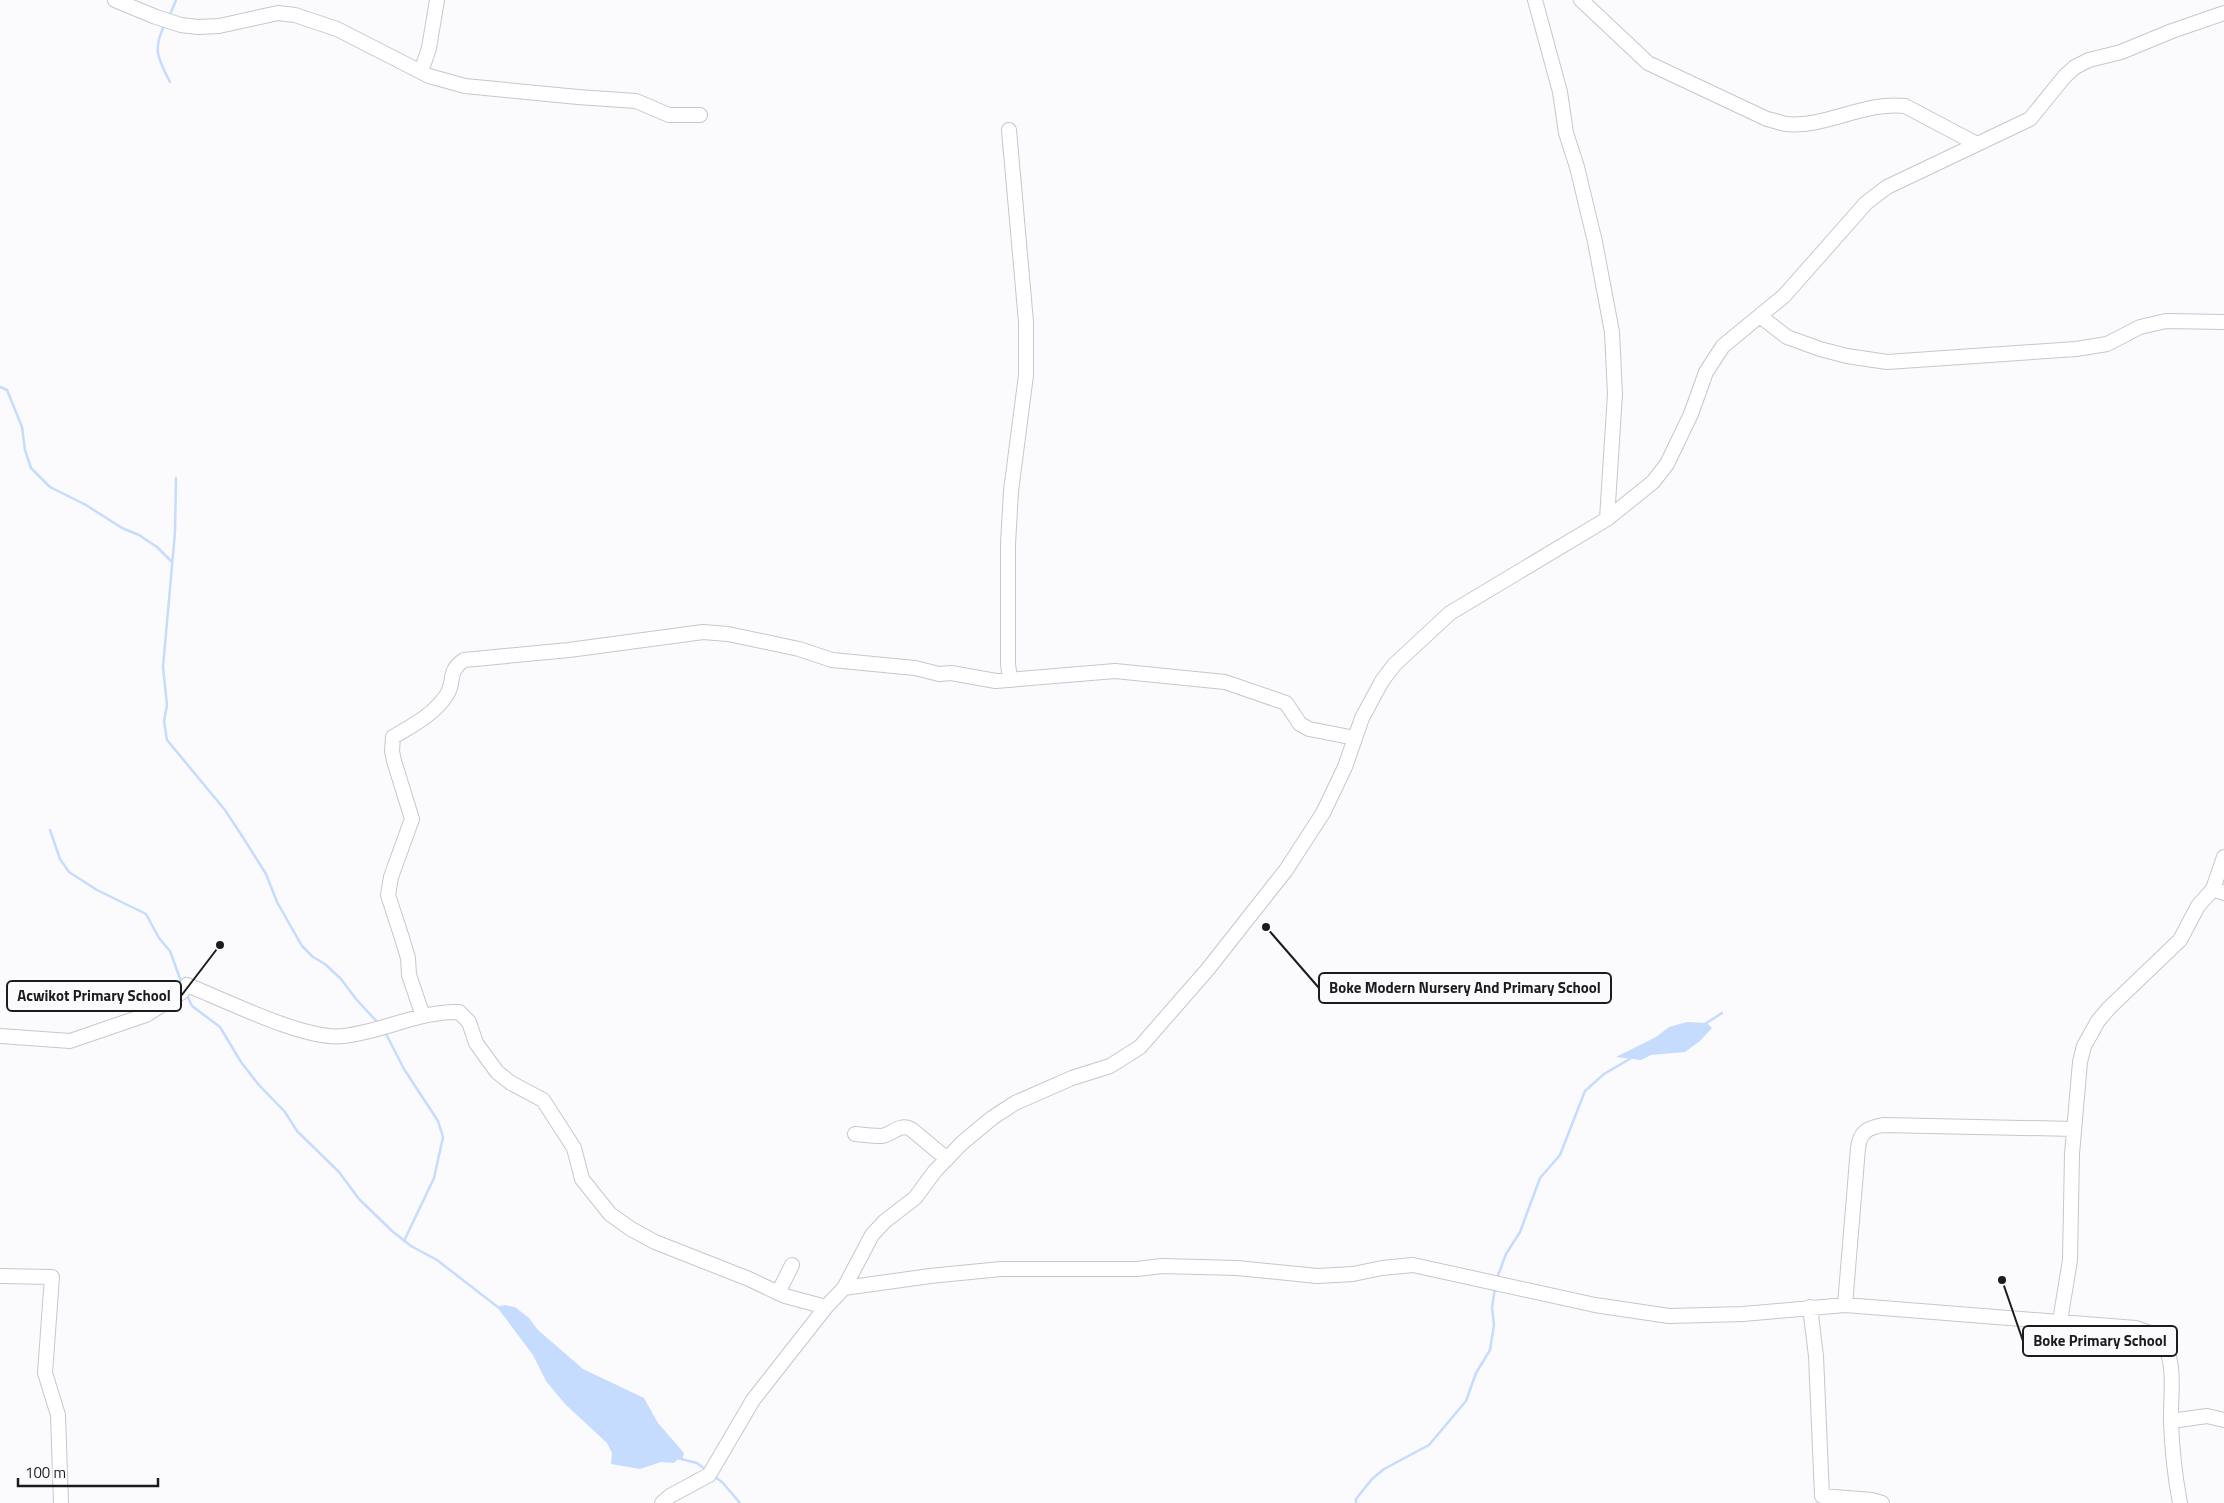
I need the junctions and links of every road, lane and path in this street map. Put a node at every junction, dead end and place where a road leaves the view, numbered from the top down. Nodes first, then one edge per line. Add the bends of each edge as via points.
1 (115, 0) edge
2 (437, 0) edge
3 (1535, 0) edge
4 (1581, 0) edge
5 (2224, 13) edge
6 (421, 72) junction
7 (700, 115) dead end
8 (1009, 130) dead end
9 (1977, 144) junction
10 (1761, 317) junction
11 (2224, 322) edge
12 (1607, 519) junction
13 (1010, 679) junction
14 (1355, 738) junction
15 (2224, 857) edge
16 (2218, 891) edge
17 (423, 1016) junction
18 (0, 1036) edge
19 (2074, 1129) junction
20 (855, 1134) dead end
21 (947, 1159) junction
22 (792, 1265) dead end
23 (0, 1276) edge
24 (844, 1288) junction
25 (778, 1293) junction
26 (1845, 1305) junction
27 (826, 1307) junction
28 (1810, 1307) junction
29 (2060, 1321) junction
30 (2224, 1420) edge
31 (2171, 1421) junction
32 (61, 1503) edge
33 (662, 1503) edge
34 (1882, 1503) edge
35 (2180, 1503) edge

1 - 6 street via 156,18 198,27 278,14 295,15 337,29
2 - 6 street via 429,48
3 - 12 street via 1597,251 1612,332 1615,394
4 - 9 street via 1648,63 1767,119 1786,124 1816,122 1893,104 1905,106
5 - 9 street via 2121,52 2088,60 2075,67 2030,119
6 - 7 street via 465,86 636,101 669,115
8 - 13 street via 1026,322 1026,366 1008,544
9 - 10 street via 1887,187 1866,203 1790,290
10 - 11 street via 1787,337 1820,349 1887,362 2076,349 2107,344 2140,327 2166,322
10 - 12 street via 1723,346 1706,372 1691,414 1667,464 1653,482
12 - 14 street via 1456,609 1424,635 1382,681
13 - 14 street via 1115,671 1225,682 1286,703 1300,724 1310,729
13 - 17 street via 939,674 915,668 832,660 798,649 728,634 702,632 464,660 456,664 447,696 432,713 394,737 392,745 412,819 391,877 388,895
14 - 21 street via 1323,813 1286,870 1140,1047 1110,1066 1072,1078 1015,1103 992,1118
15 - 16 street
16 - 19 street via 2198,906 2180,940 2109,1008 2088,1036 2080,1062
17 - 18 street via 328,1037 292,1027 188,985 146,1015 70,1041
17 - 25 street via 445,1012 459,1012 465,1016 476,1043 497,1072 543,1100 554,1115 574,1148 582,1179 610,1214 654,1242
19 - 26 street via 1884,1125 1867,1129 1859,1140 1858,1148
19 - 29 street via 2070,1260
20 - 21 street via 888,1135 906,1126
21 - 24 street via 915,1198 872,1234
22 - 25 street
23 - 32 street via 52,1277 45,1373 58,1415
24 - 27 street
24 - 28 street via 1001,1269 1137,1269 1162,1266 1236,1268 1317,1276 1413,1265 1588,1304 1669,1316 1743,1314
25 - 27 street
26 - 28 street
26 - 29 street
27 - 33 street via 753,1400 709,1474
28 - 34 street via 1816,1356 1822,1496
29 - 31 street via 2136,1328 2159,1336 2169,1354 2172,1373
30 - 31 street via 2207,1416
31 - 35 street

